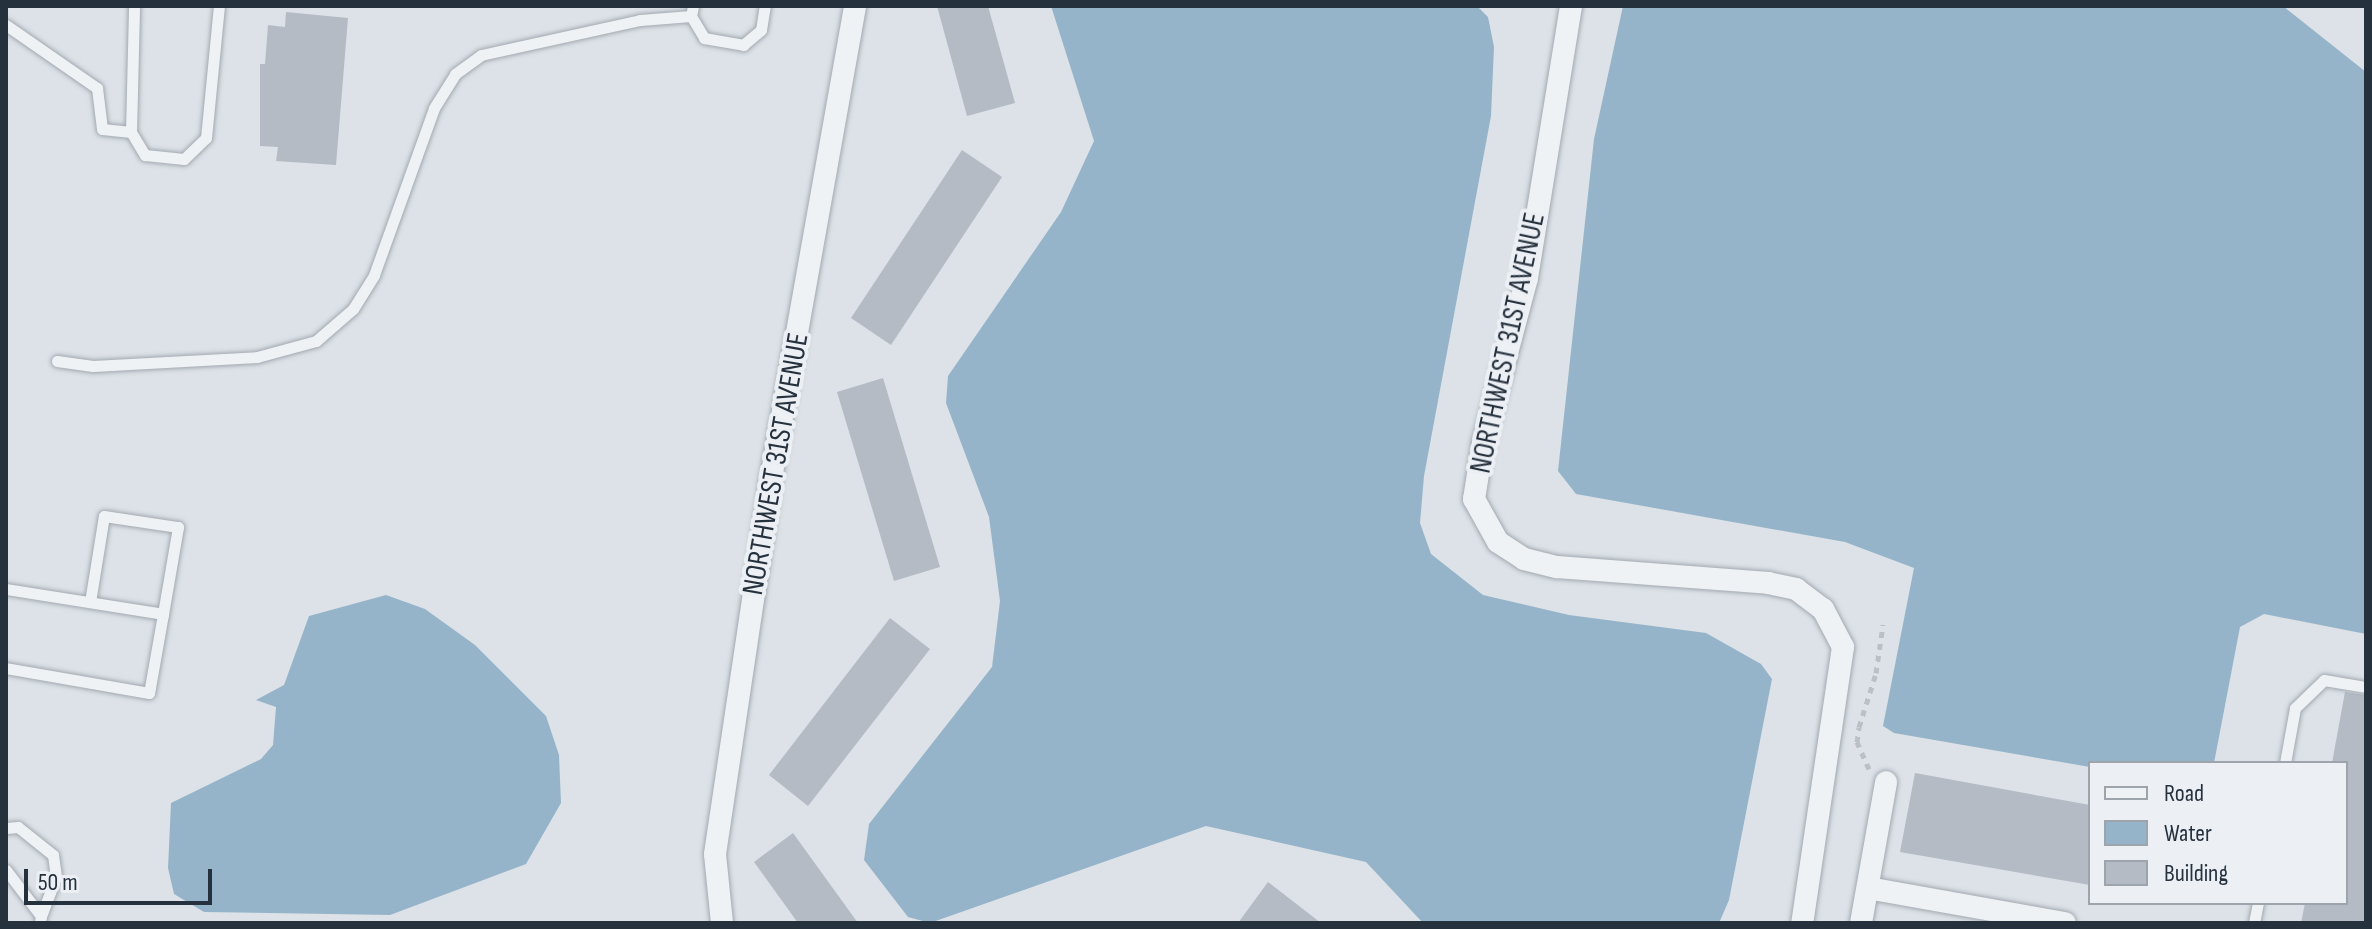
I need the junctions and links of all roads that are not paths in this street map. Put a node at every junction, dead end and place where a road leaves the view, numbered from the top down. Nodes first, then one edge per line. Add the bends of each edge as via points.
1 (134, 6) edge
2 (219, 6) edge
3 (765, 6) edge
4 (855, 6) edge
5 (1571, 6) edge
6 (692, 11) edge
7 (6, 25) edge
8 (131, 132) junction
9 (57, 361) dead end
10 (6, 589) edge
11 (90, 602) junction
12 (163, 614) junction
13 (6, 668) edge
14 (2366, 687) edge
15 (2285, 761) edge
16 (1886, 782) road end
17 (6, 828) edge
18 (6, 870) edge
19 (1868, 888) junction
20 (40, 920) edge
21 (722, 923) edge
22 (1802, 923) edge
23 (1861, 923) edge
24 (2065, 923) edge

1 - 8 lane
2 - 8 lane via 206,138 184,159 145,155
3 - 6 lane via 761,30 743,45 704,38
4 - 21 street, NORTHWEST 31ST AVENUE via 770,484 717,839
5 - 22 street, NORTHWEST 31ST AVENUE via 1527,278 1483,443 1474,499 1498,542 1524,559 1557,567 1768,583 1796,589 1823,609 1843,647
6 - 9 lane via 481,55 455,74 434,108 374,275 353,309 316,341 257,357 93,366
7 - 8 lane via 97,88 102,129
10 - 11 lane
11 - 12 lane
11 - 12 lane via 104,516 178,527
12 - 13 lane via 149,693
14 - 15 lane via 2324,680 2295,708
16 - 19 street
17 - 20 lane via 18,827 53,855 56,877
18 - 20 lane
19 - 23 street
19 - 24 street

